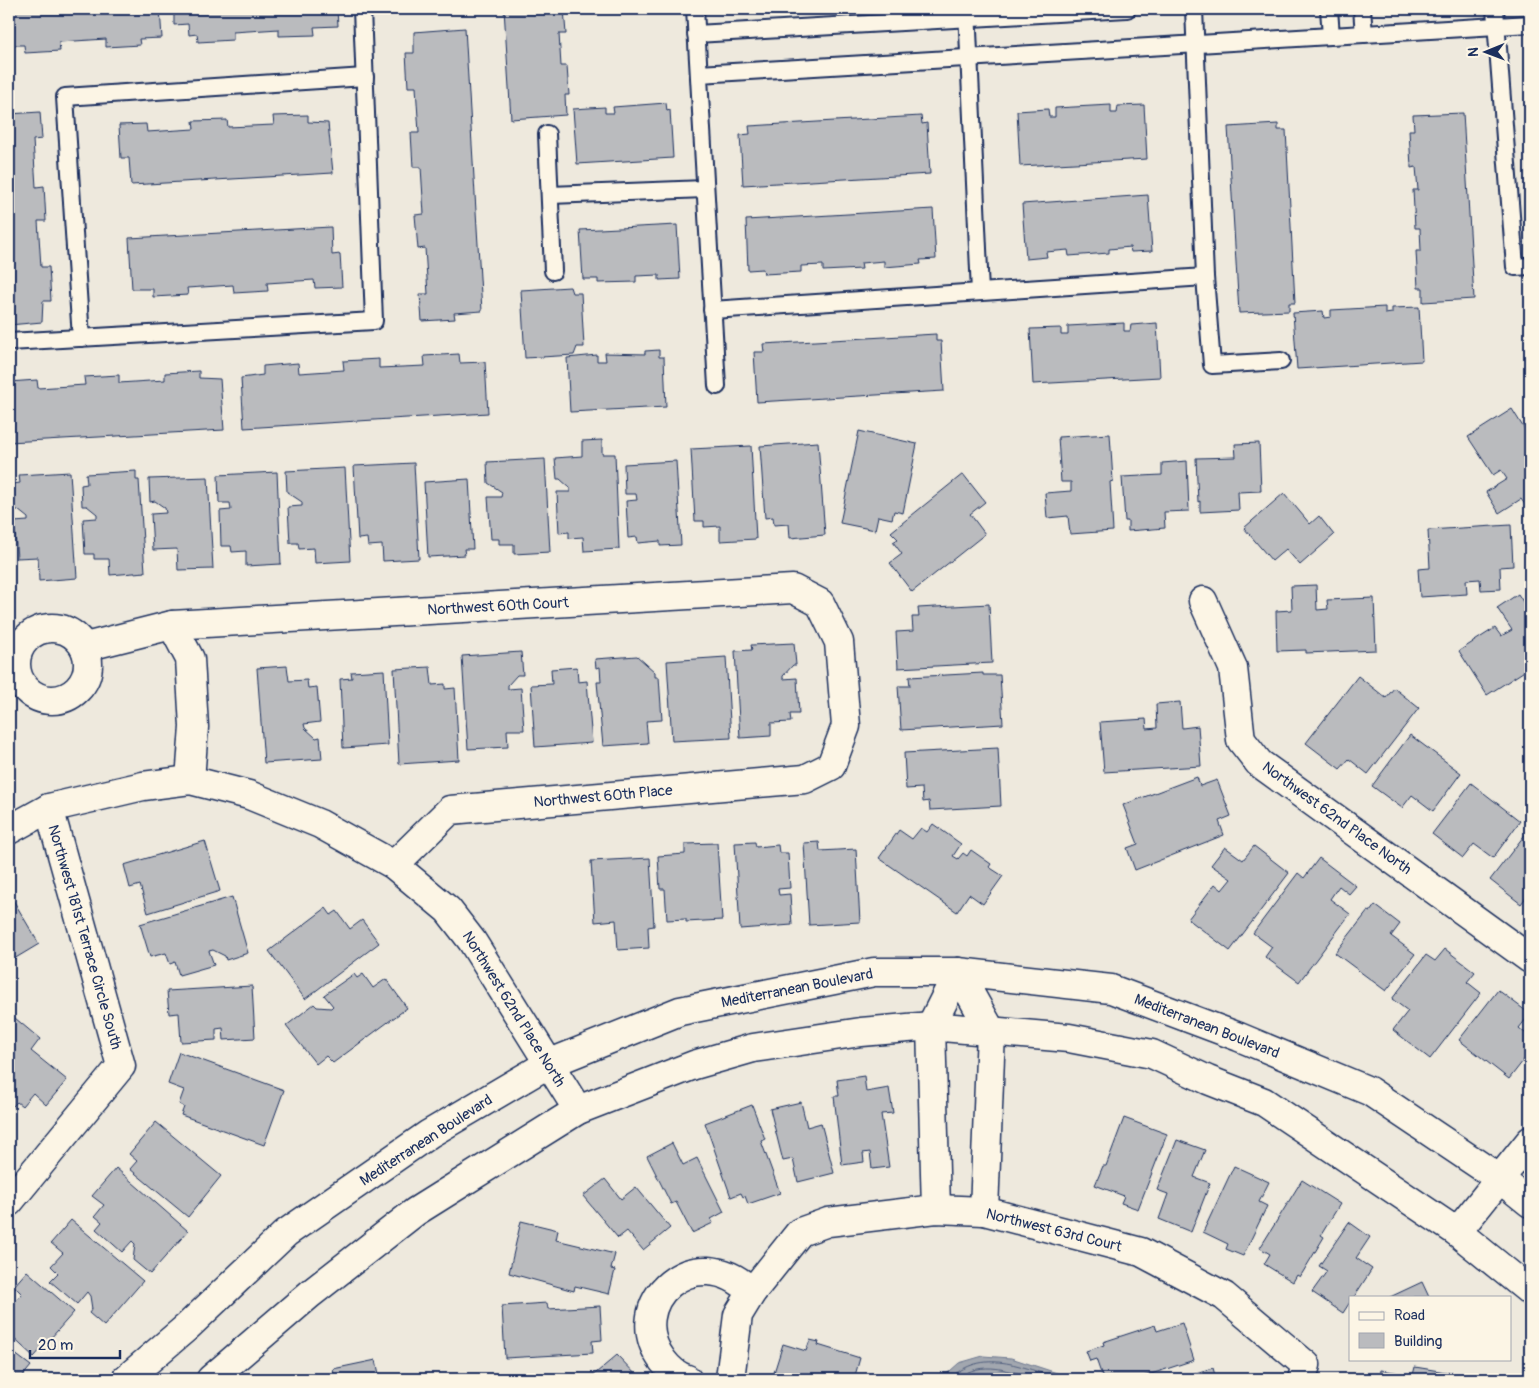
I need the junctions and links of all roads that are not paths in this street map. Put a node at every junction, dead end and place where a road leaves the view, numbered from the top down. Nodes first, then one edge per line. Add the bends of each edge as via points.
1 (362, 9) edge
2 (695, 9) edge
3 (1127, 9) edge
4 (1194, 9) edge
5 (1329, 9) edge
6 (1362, 9) edge
7 (1495, 9) edge
8 (967, 14) edge
9 (1530, 24) edge
10 (1496, 26) junction
11 (696, 34) junction
12 (1364, 34) junction
13 (1330, 36) junction
14 (1196, 44) junction
15 (969, 58) junction
16 (699, 74) junction
17 (365, 77) junction
18 (547, 134) dead end
19 (705, 189) junction
20 (550, 195) junction
21 (1530, 266) edge
22 (553, 271) dead end
23 (1205, 278) junction
24 (980, 292) junction
25 (712, 310) junction
26 (81, 338) junction
27 (9, 342) edge
28 (1281, 360) dead end
29 (717, 386) dead end
30 (1203, 601) dead end
31 (172, 625) junction
32 (84, 647) dead end
33 (831, 766) joint
34 (190, 780) junction
35 (49, 808) junction
36 (9, 830) edge
37 (394, 865) junction
38 (1530, 959) edge
39 (958, 972) junction
40 (931, 1026) junction
41 (990, 1031) junction
42 (548, 1064) junction
43 (578, 1110) junction
44 (1530, 1141) edge
45 (1500, 1179) junction
46 (9, 1202) edge
47 (1530, 1203) edge
48 (936, 1209) junction
49 (984, 1211) junction
50 (1457, 1232) junction
51 (1530, 1291) edge
52 (752, 1292) junction
53 (126, 1379) edge
54 (210, 1379) edge
55 (687, 1379) edge
56 (729, 1379) edge
57 (1302, 1379) edge

1 - 17 lane
2 - 11 lane
3 - 8 lane
4 - 14 lane
5 - 13 lane
6 - 12 lane
7 - 10 lane
8 - 11 lane
8 - 15 lane
9 - 10 lane
10 - 12 lane
10 - 21 lane via 1515,267
11 - 16 lane
12 - 13 lane
13 - 14 lane
14 - 15 lane
14 - 23 lane
15 - 16 lane
15 - 24 lane
16 - 19 lane
17 - 26 lane via 374,321
17 - 26 lane via 66,97
18 - 20 lane
19 - 20 lane
19 - 25 lane
20 - 22 lane
23 - 24 lane
23 - 28 lane via 1212,365
24 - 25 lane
25 - 29 lane
26 - 27 lane
30 - 38 street, Northwest 62nd Place North via 1233,668 1241,740 1259,762
31 - 32 street, Northwest 60th Court
31 - 33 street, Northwest 60th Court via 793,589 820,603 839,642 846,726
31 - 34 street via 190,659 194,727
33 - 37 street, Northwest 60th Place via 806,778 450,810
34 - 35 street via 143,786
34 - 37 street via 249,795 320,824
35 - 36 street
35 - 46 street, Northwest 181st Terrace Circle South via 121,1066
37 - 42 street, Northwest 62nd Place North via 448,910 472,941
39 - 40 street
39 - 41 street
39 - 42 street, Mediterranean Boulevard via 874,972 680,1011
39 - 45 street, Mediterranean Boulevard via 1111,989 1239,1037 1369,1091
40 - 41 street
40 - 43 street via 861,1032 753,1048 694,1065
40 - 48 street
41 - 49 street
41 - 50 street via 1069,1038 1152,1054 1264,1102
42 - 43 street, Northwest 62nd Place North
42 - 53 street, Mediterranean Boulevard via 429,1134 286,1233 187,1327
43 - 54 street via 416,1212 310,1294
44 - 45 street
45 - 47 street, Mediterranean Boulevard
45 - 50 street
48 - 49 street, Northwest 63rd Court
48 - 52 street, Northwest 63rd Court via 828,1222 800,1232
49 - 57 street, Northwest 63rd Court via 1141,1252 1224,1296 1306,1365
50 - 51 street
52 - 55 street via 740,1280 708,1270 676,1279 664,1290 654,1304 652,1338 657,1354 667,1368
52 - 56 street, Northwest 63rd Court via 738,1315

